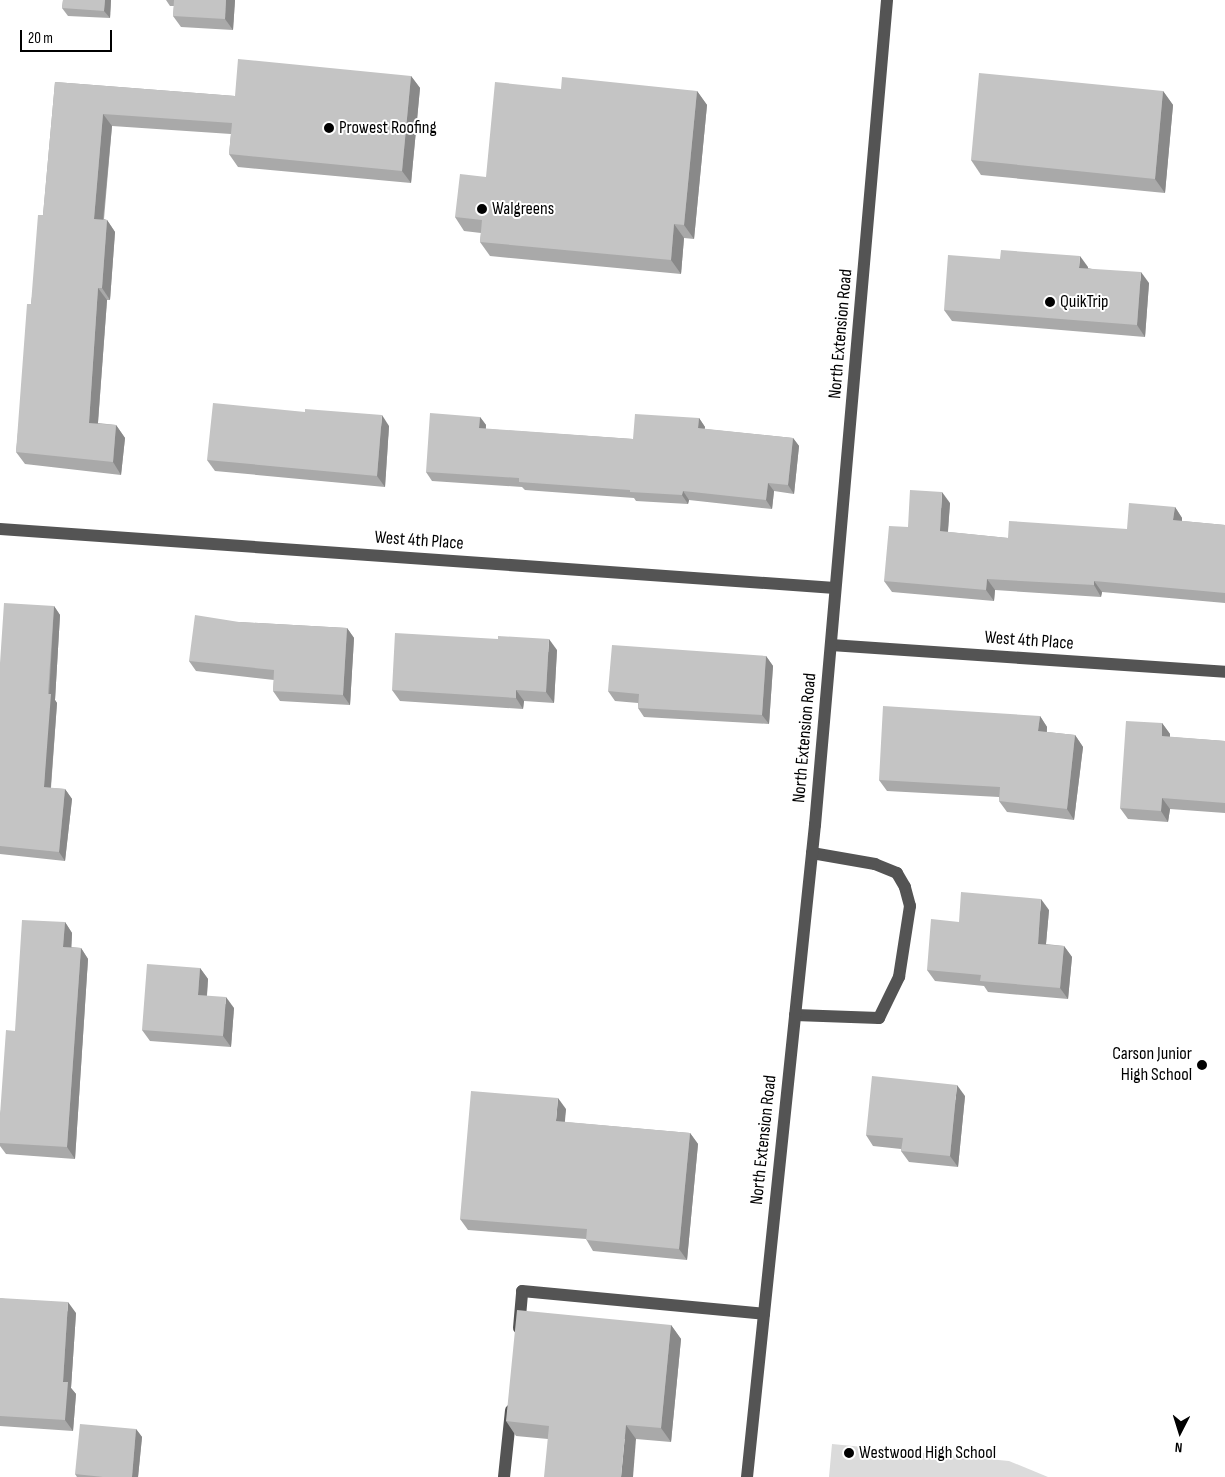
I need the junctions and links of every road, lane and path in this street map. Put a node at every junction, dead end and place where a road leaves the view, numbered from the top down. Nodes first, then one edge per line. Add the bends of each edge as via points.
1 (887, 0) edge
2 (0, 529) edge
3 (835, 588) junction
4 (831, 645) junction
5 (1225, 672) edge
6 (812, 853) junction
7 (794, 1015) junction
8 (764, 1314) junction
9 (518, 1340) edge
10 (512, 1399) edge
11 (504, 1477) edge
12 (747, 1477) edge

1 - 3 street, North Extension Road
2 - 3 street, West 4th Place
3 - 4 street, North Extension Road
4 - 5 street, West 4th Place
4 - 6 street, North Extension Road
6 - 7 street, North Extension Road
6 - 7 street via 875,864 897,873 905,887 909,914 898,977 879,1018
7 - 8 street, North Extension Road
8 - 9 street via 522,1291
8 - 12 street, North Extension Road
10 - 11 street

